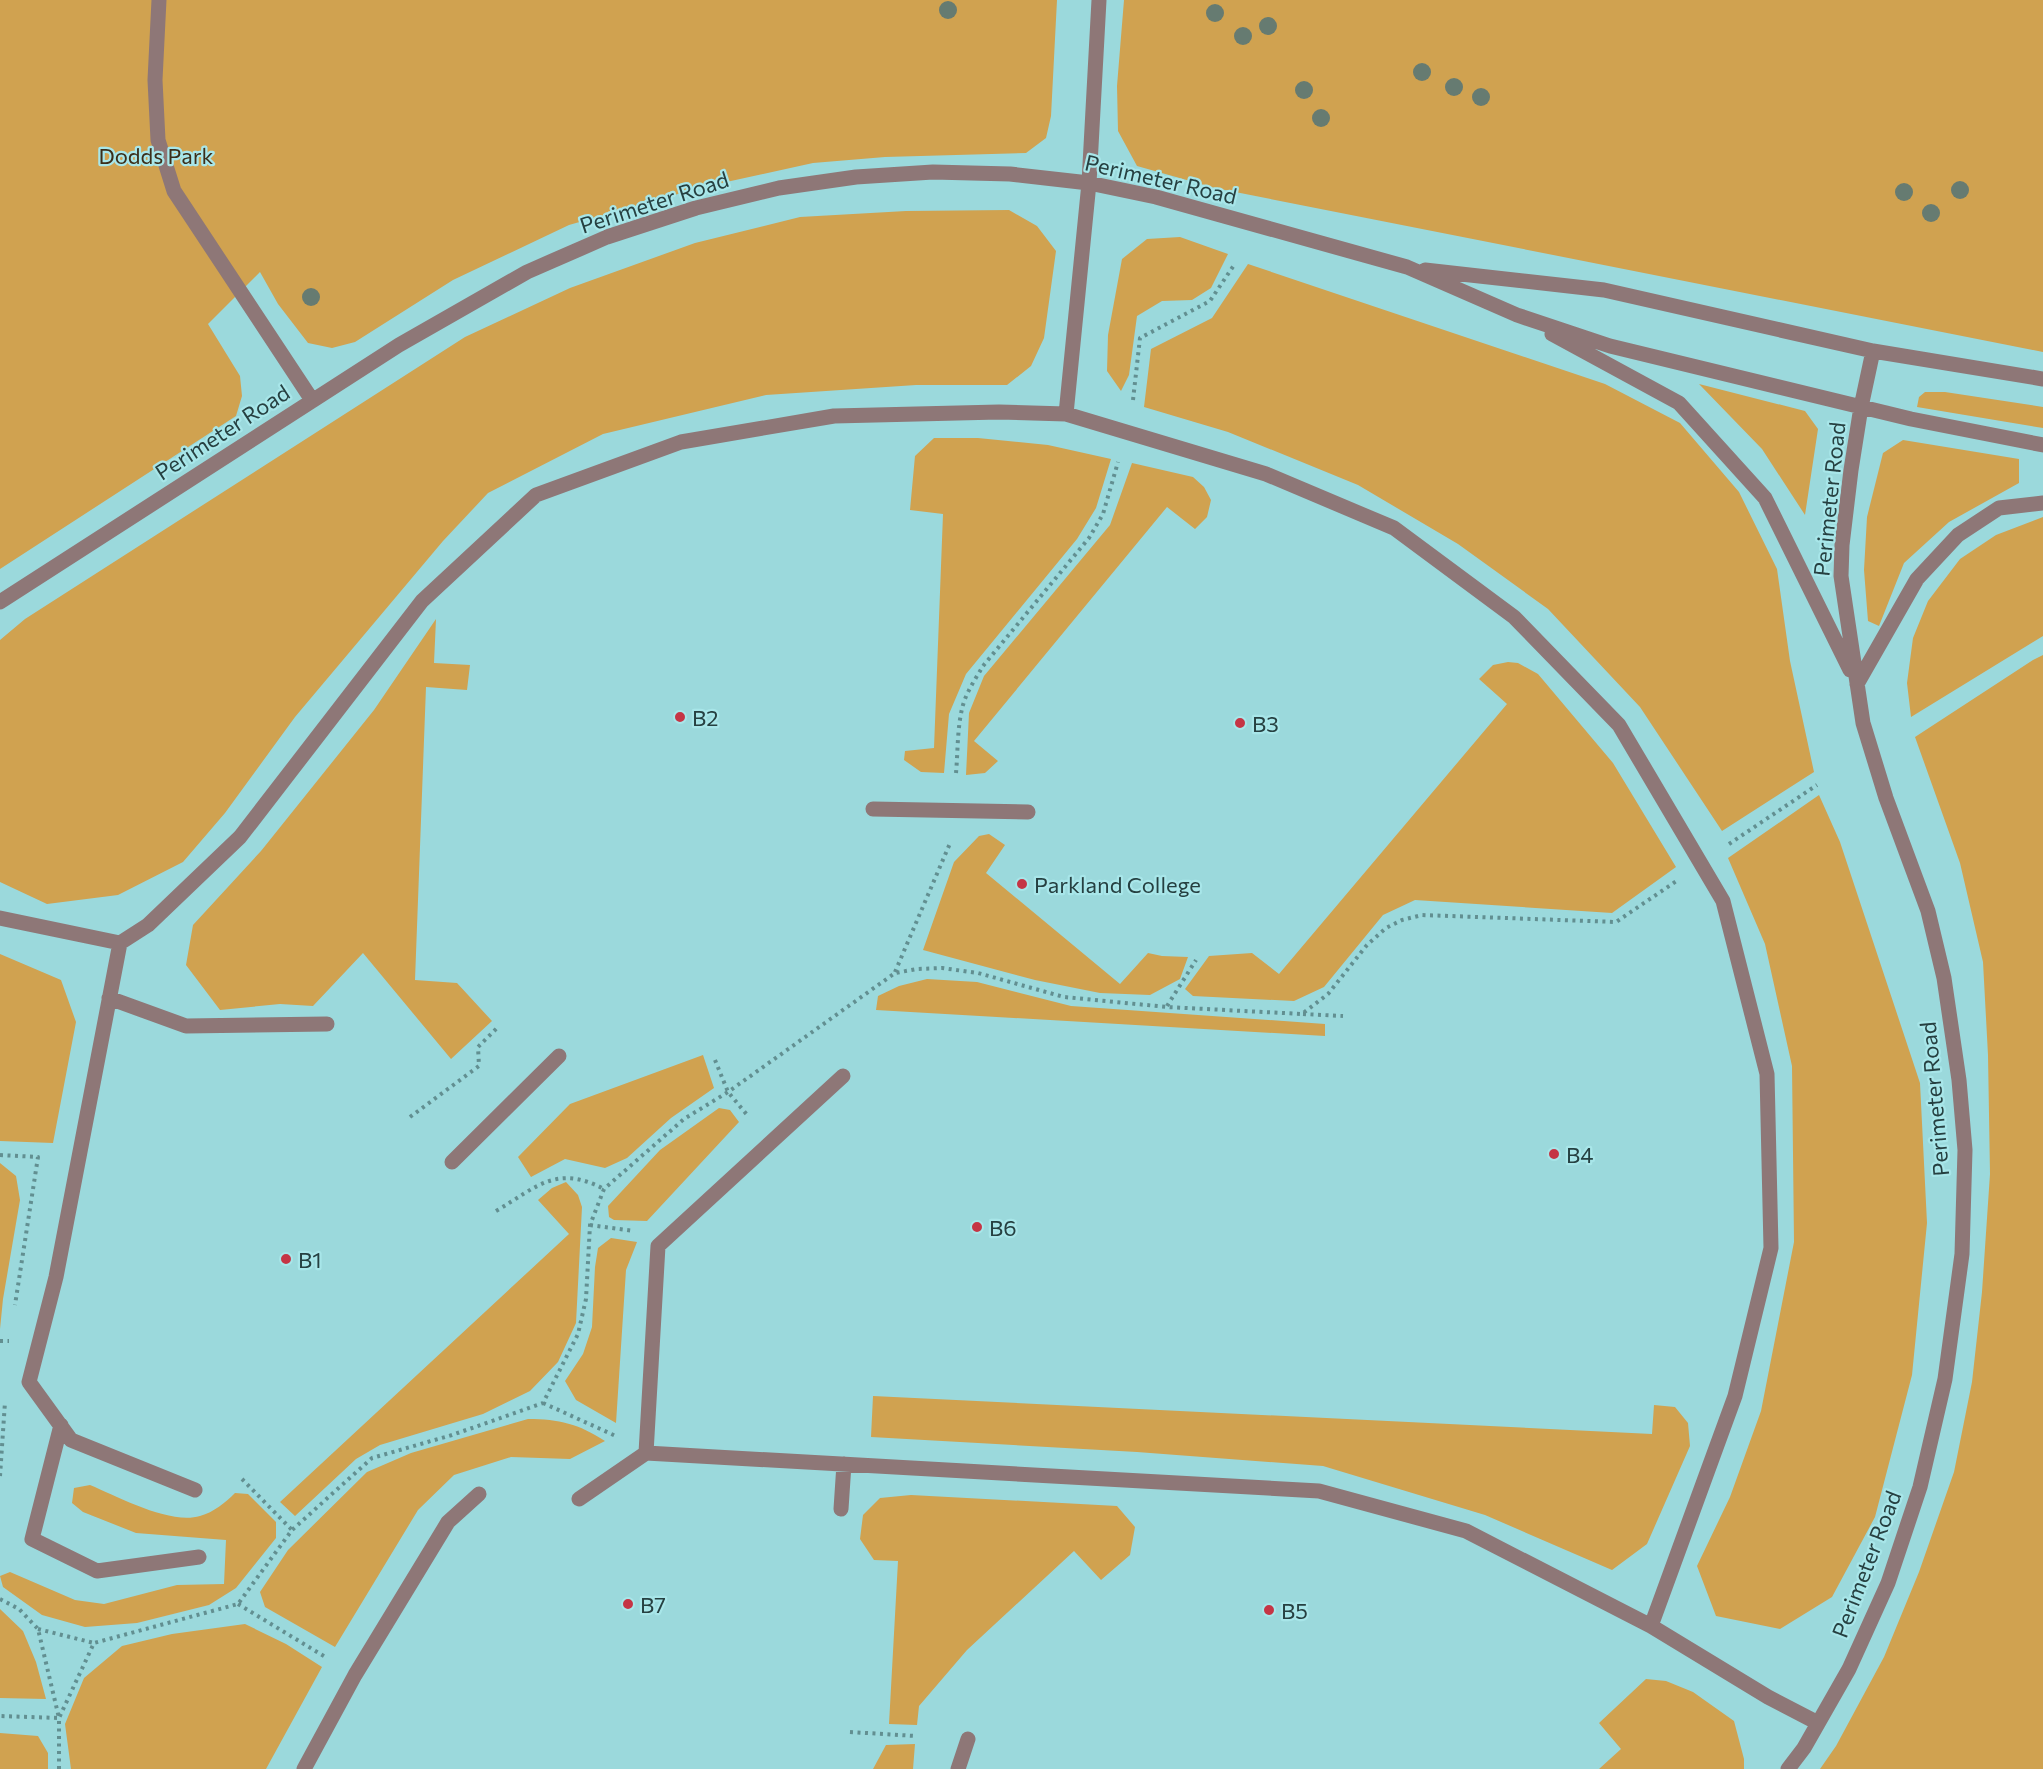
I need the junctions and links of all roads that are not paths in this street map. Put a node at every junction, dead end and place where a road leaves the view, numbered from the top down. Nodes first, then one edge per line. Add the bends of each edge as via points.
1 (159, 0) edge
2 (1099, 0) edge
3 (1089, 183) junction
4 (1407, 267) junction
5 (1517, 315) junction
6 (1873, 351) junction
7 (2043, 379) edge
8 (312, 400) junction
9 (1861, 407) junction
10 (1066, 414) junction
11 (2043, 445) edge
12 (2043, 504) edge
13 (0, 602) edge
14 (1857, 684) junction
15 (873, 809) dead end
16 (1028, 812) dead end
17 (0, 918) edge
18 (120, 943) junction
19 (110, 998) junction
20 (327, 1024) dead end
21 (559, 1056) dead end
22 (843, 1076) dead end
23 (452, 1162) dead end
24 (61, 1425) junction
25 (646, 1453) junction
26 (844, 1464) junction
27 (195, 1490) dead end
28 (479, 1494) dead end
29 (579, 1499) dead end
30 (841, 1509) dead end
31 (200, 1557) dead end
32 (1651, 1626) junction
33 (1818, 1723) junction
34 (968, 1739) dead end
35 (304, 1769) edge
36 (958, 1769) edge
37 (1788, 1769) edge

1 - 8 street via 155,80 158,140 174,191
2 - 3 street
3 - 4 street, Perimeter Road via 1156,197
3 - 8 street, Perimeter Road via 1010,174 933,172 867,176 779,188 696,208 607,237 527,272
3 - 10 street
4 - 5 street, Perimeter Road
4 - 6 street, Perimeter Road via 1604,290
5 - 9 street, Perimeter Road via 1610,346
5 - 14 street via 1679,404 1765,498
6 - 7 street, Perimeter Road
6 - 9 street, Perimeter Road
8 - 13 street, Perimeter Road
9 - 11 street, Perimeter Road
9 - 14 street, Perimeter Road via 1841,576
10 - 18 street via 834,416 681,442 536,495 422,601 240,837 148,925
10 - 32 street via 1266,474 1403,534 1514,617 1619,725 1723,901 1767,1074 1771,1248 1735,1396
12 - 14 street via 1999,508 1958,535 1917,579
14 - 33 street, Perimeter Road via 1863,723 1928,911 1944,978 1965,1150 1962,1254 1945,1378 1920,1487 1888,1583 1849,1669
15 - 16 street
17 - 18 street
18 - 19 street
19 - 20 street via 186,1026
19 - 24 street via 56,1277 29,1382
21 - 23 street
22 - 25 street via 658,1246
24 - 27 street via 71,1440
24 - 31 street via 32,1539 97,1571
25 - 26 street
25 - 29 street
26 - 30 street
26 - 32 street via 1319,1491 1466,1531
28 - 35 street via 448,1521 355,1675
32 - 33 street
33 - 37 street, Perimeter Road
34 - 36 street

